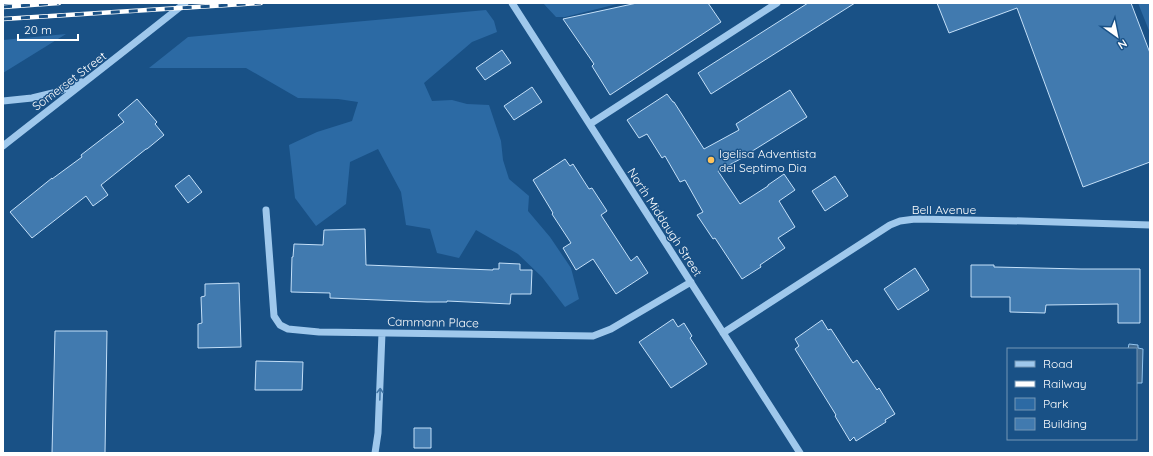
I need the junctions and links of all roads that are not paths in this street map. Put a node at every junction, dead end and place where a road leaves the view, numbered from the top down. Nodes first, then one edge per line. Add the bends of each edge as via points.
1 (185, 3) edge
2 (512, 3) edge
3 (777, 3) edge
4 (90, 78) junction
5 (3, 101) edge
6 (590, 124) junction
7 (3, 146) edge
8 (266, 210) dead end
9 (1150, 225) edge
10 (691, 282) junction
11 (382, 333) junction
12 (723, 333) junction
13 (376, 453) edge
14 (800, 453) edge

1 - 4 street, Somerset Street
2 - 6 street, North Middaugh Street
3 - 6 street
4 - 5 street via 57,92
4 - 7 street, Somerset Street
6 - 10 street, North Middaugh Street
8 - 11 street, Cammann Place via 274,316 280,325 288,329 319,332
9 - 12 street, Bell Avenue via 915,219 900,221
10 - 11 street, Cammann Place via 611,329 593,336
10 - 12 street, North Middaugh Street
13 -> 11 street
12 - 14 street, North Middaugh Street

